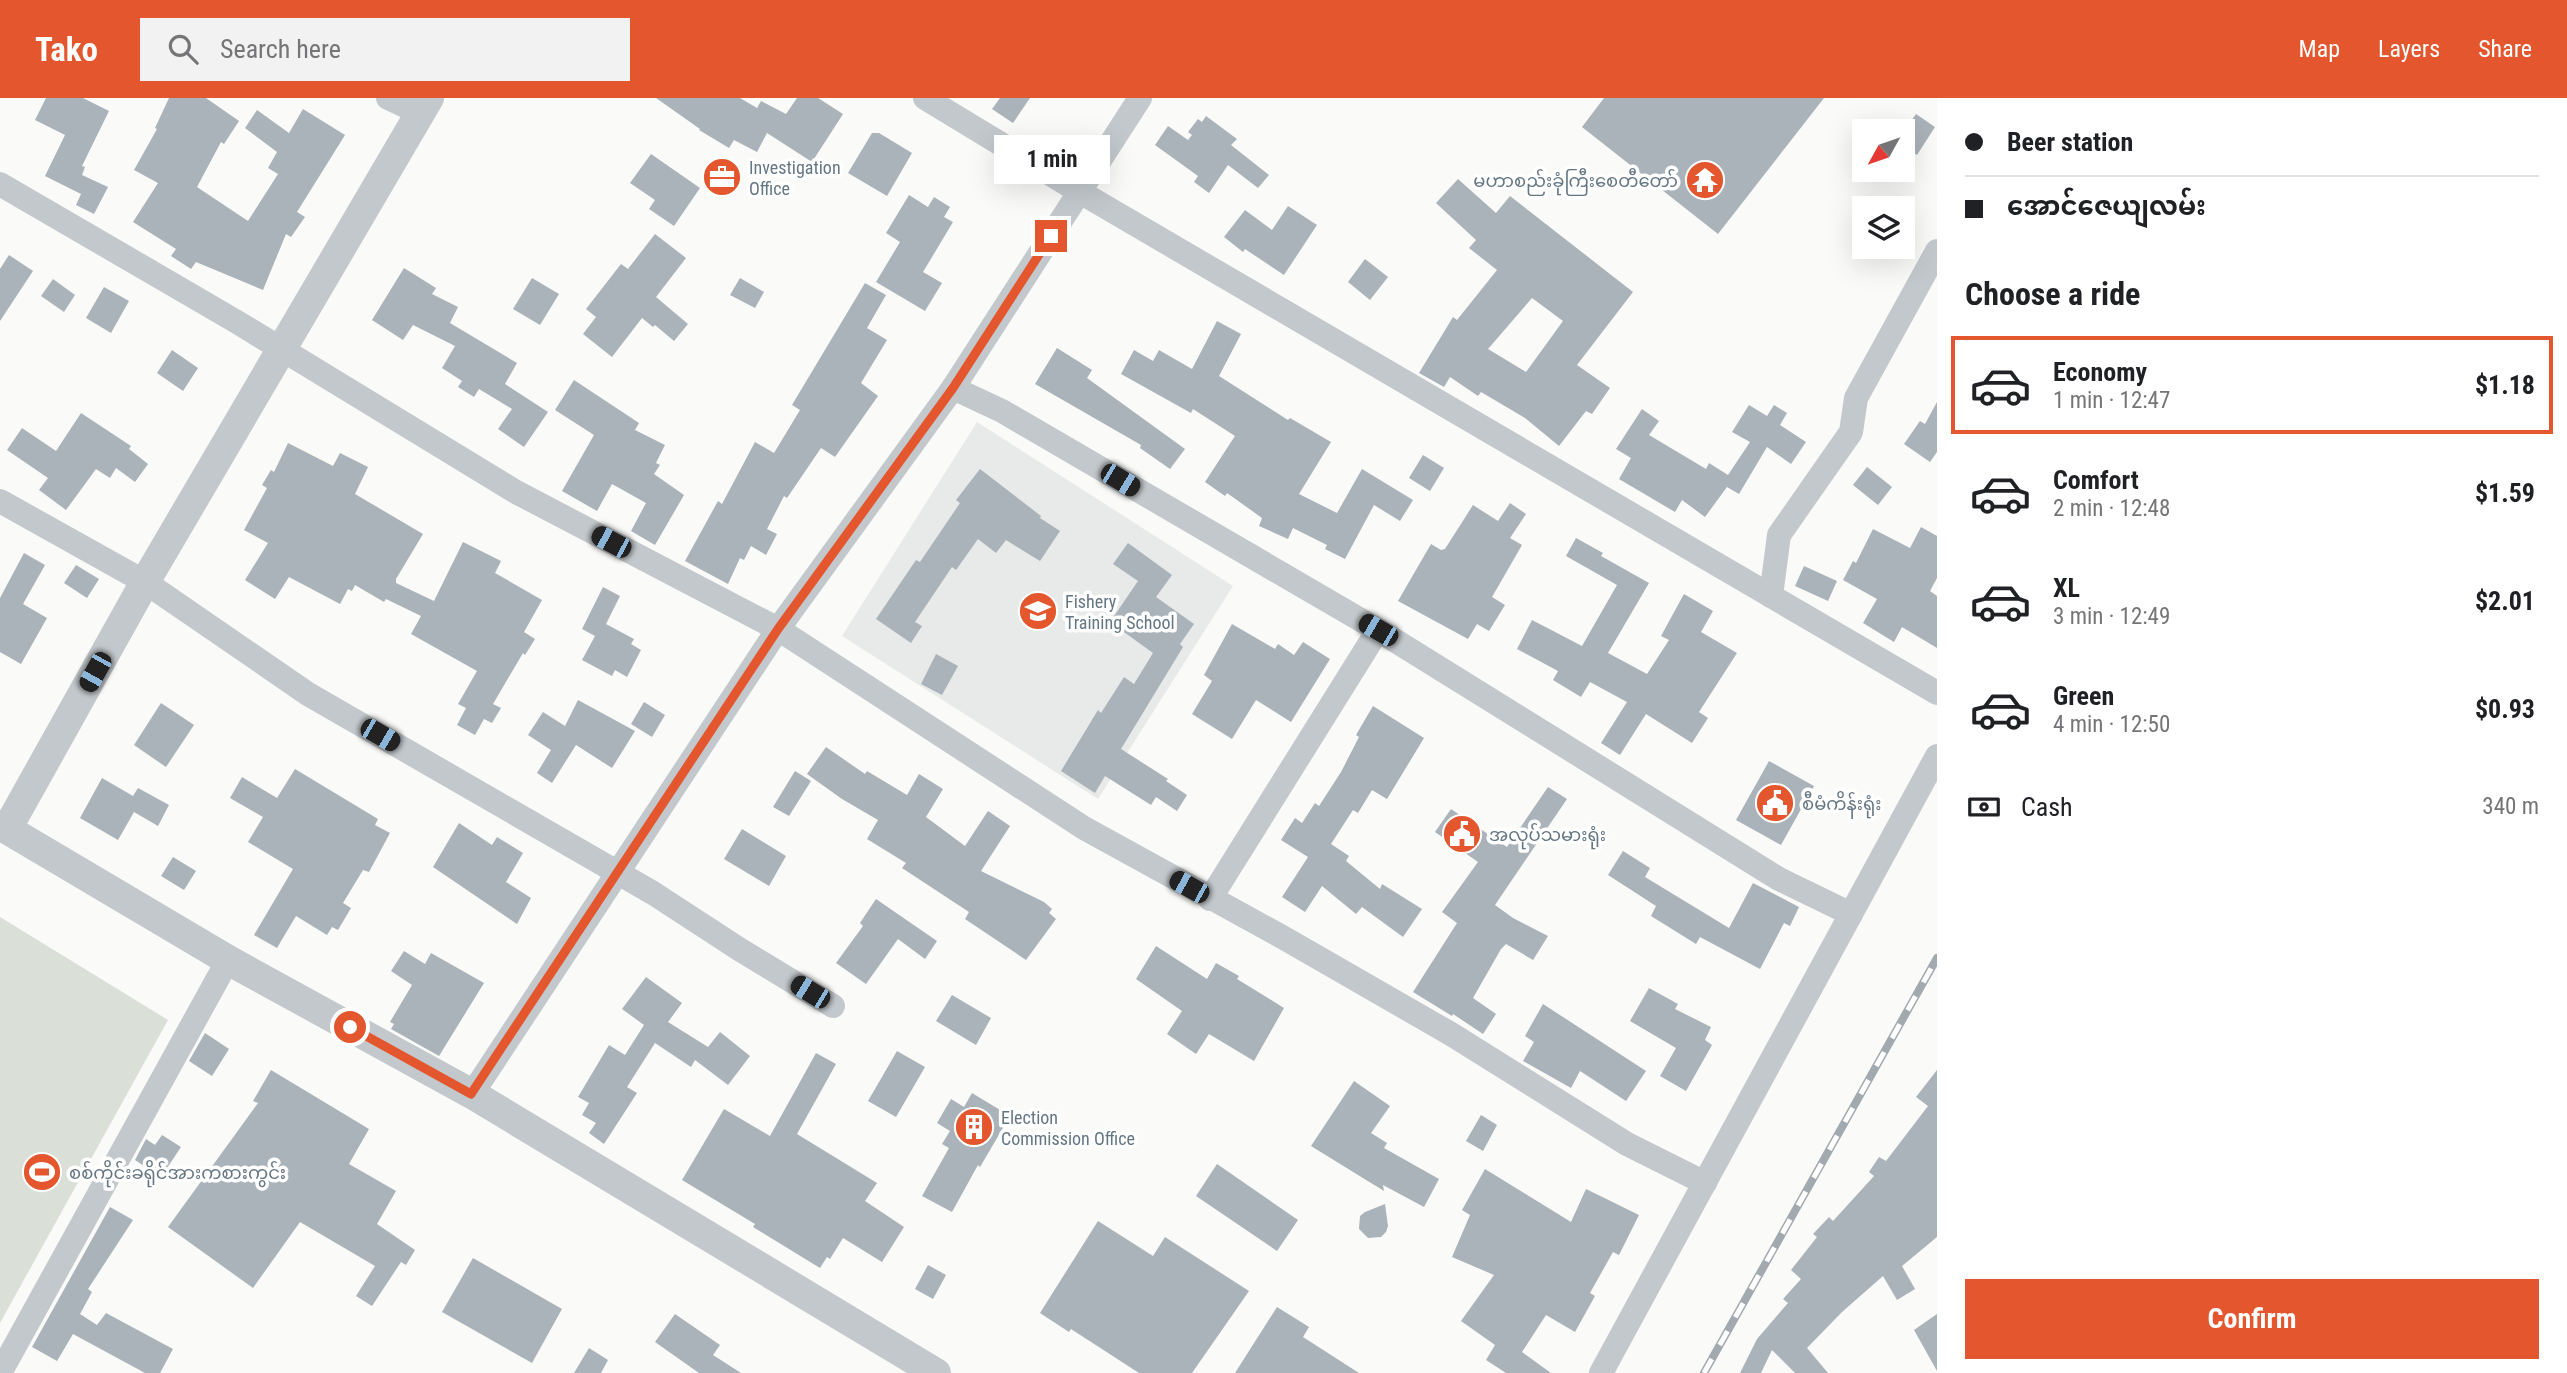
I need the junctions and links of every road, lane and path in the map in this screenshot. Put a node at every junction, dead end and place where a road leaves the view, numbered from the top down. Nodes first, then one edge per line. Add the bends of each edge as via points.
1 (388, 98) edge
2 (925, 98) edge
3 (1140, 98) edge
4 (424, 105) edge
5 (0, 184) edge
6 (1080, 192) junction
7 (1937, 251) edge
8 (280, 348) junction
9 (953, 388) junction
10 (0, 501) edge
11 (145, 582) junction
12 (1771, 596) junction
13 (778, 629) junction
14 (1378, 630) junction
15 (1937, 693) edge
16 (1937, 756) edge
17 (4, 827) edge
18 (619, 874) junction
19 (1210, 899) junction
20 (1851, 914) junction
21 (228, 960) junction
22 (834, 1006) dead end
23 (471, 1094) junction
24 (1705, 1183) junction
25 (0, 1373) edge
26 (936, 1373) edge
27 (1601, 1373) edge

1 - 4 street
2 - 6 street
3 - 6 street
4 - 8 street
5 - 8 street
6 - 9 street
6 - 12 street
7 - 12 street via 1856,398 1850,432 1779,535
8 - 11 street
8 - 13 street via 516,492
9 - 13 street
9 - 14 street via 1002,411
10 - 11 street
11 - 17 street
11 - 18 street via 308,694
12 - 15 street
13 - 18 street
13 - 19 street via 1084,828
14 - 19 street
14 - 20 street via 1779,879
16 - 20 street
17 - 21 street
18 - 22 street
18 - 23 street
19 - 24 street via 1451,1034 1627,1144
20 - 24 street
21 - 23 street
21 - 25 street
23 - 26 street
24 - 27 street

